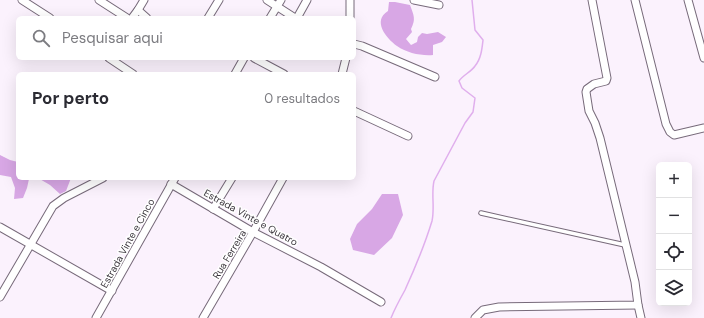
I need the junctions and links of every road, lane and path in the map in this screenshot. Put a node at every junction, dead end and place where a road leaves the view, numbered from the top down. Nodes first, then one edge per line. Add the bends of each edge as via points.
1 (22, 0) edge
2 (99, 0) edge
3 (144, 0) edge
4 (217, 0) edge
5 (267, 0) edge
6 (281, 0) edge
7 (308, 0) edge
8 (350, 0) edge
9 (414, 0) edge
10 (592, 0) edge
11 (636, 0) edge
12 (688, 0) edge
13 (439, 5) dead end
14 (277, 7) junction
15 (138, 10) junction
16 (47, 16) edge
17 (124, 16) edge
18 (134, 16) edge
19 (145, 16) edge
20 (209, 16) edge
21 (271, 16) edge
22 (293, 16) edge
23 (297, 16) edge
24 (350, 16) edge
25 (356, 44) edge
26 (704, 58) edge
27 (112, 60) edge
28 (243, 60) edge
29 (258, 60) edge
30 (346, 60) edge
31 (130, 72) edge
32 (236, 72) edge
33 (280, 72) edge
34 (342, 72) edge
35 (435, 77) dead end
36 (356, 112) edge
37 (704, 128) edge
38 (408, 136) dead end
39 (99, 180) edge
40 (231, 180) edge
41 (282, 180) edge
42 (173, 181) edge
43 (213, 209) junction
44 (481, 214) dead end
45 (0, 227) edge
46 (253, 232) junction
47 (31, 244) junction
48 (626, 245) junction
49 (112, 291) junction
50 (0, 297) edge
51 (381, 302) dead end
52 (638, 305) junction
53 (96, 318) edge
54 (203, 318) edge
55 (475, 318) edge
56 (641, 318) edge

1 - 16 street
2 - 17 street
3 - 15 street
4 - 20 street
5 - 14 street
6 - 14 street
7 - 23 street
8 - 24 street
9 - 13 street
10 - 48 street via 607,78 606,81 587,89 588,105 600,138
11 - 37 street via 670,132 674,135
12 - 26 street
14 - 21 street
14 - 22 street
15 - 18 street
15 - 19 street
25 - 35 street
27 - 31 street
28 - 32 street
29 - 33 street
30 - 34 street
36 - 38 street
39 - 47 street via 53,206
40 - 43 street
41 - 46 street, Rua Ferreira
42 - 43 street, Estrada Vinte e Quatro
42 - 49 street, Estrada Vinte e Cinco
43 - 46 street, Estrada Vinte e Quatro
44 - 48 lane
45 - 47 street
46 - 51 street, Estrada Vinte e Quatro
46 - 54 street, Rua Ferreira
47 - 49 street
47 - 50 street
48 - 52 street
49 - 53 street, Estrada Vinte e Cinco
52 - 55 street via 499,307 483,310
52 - 56 street

